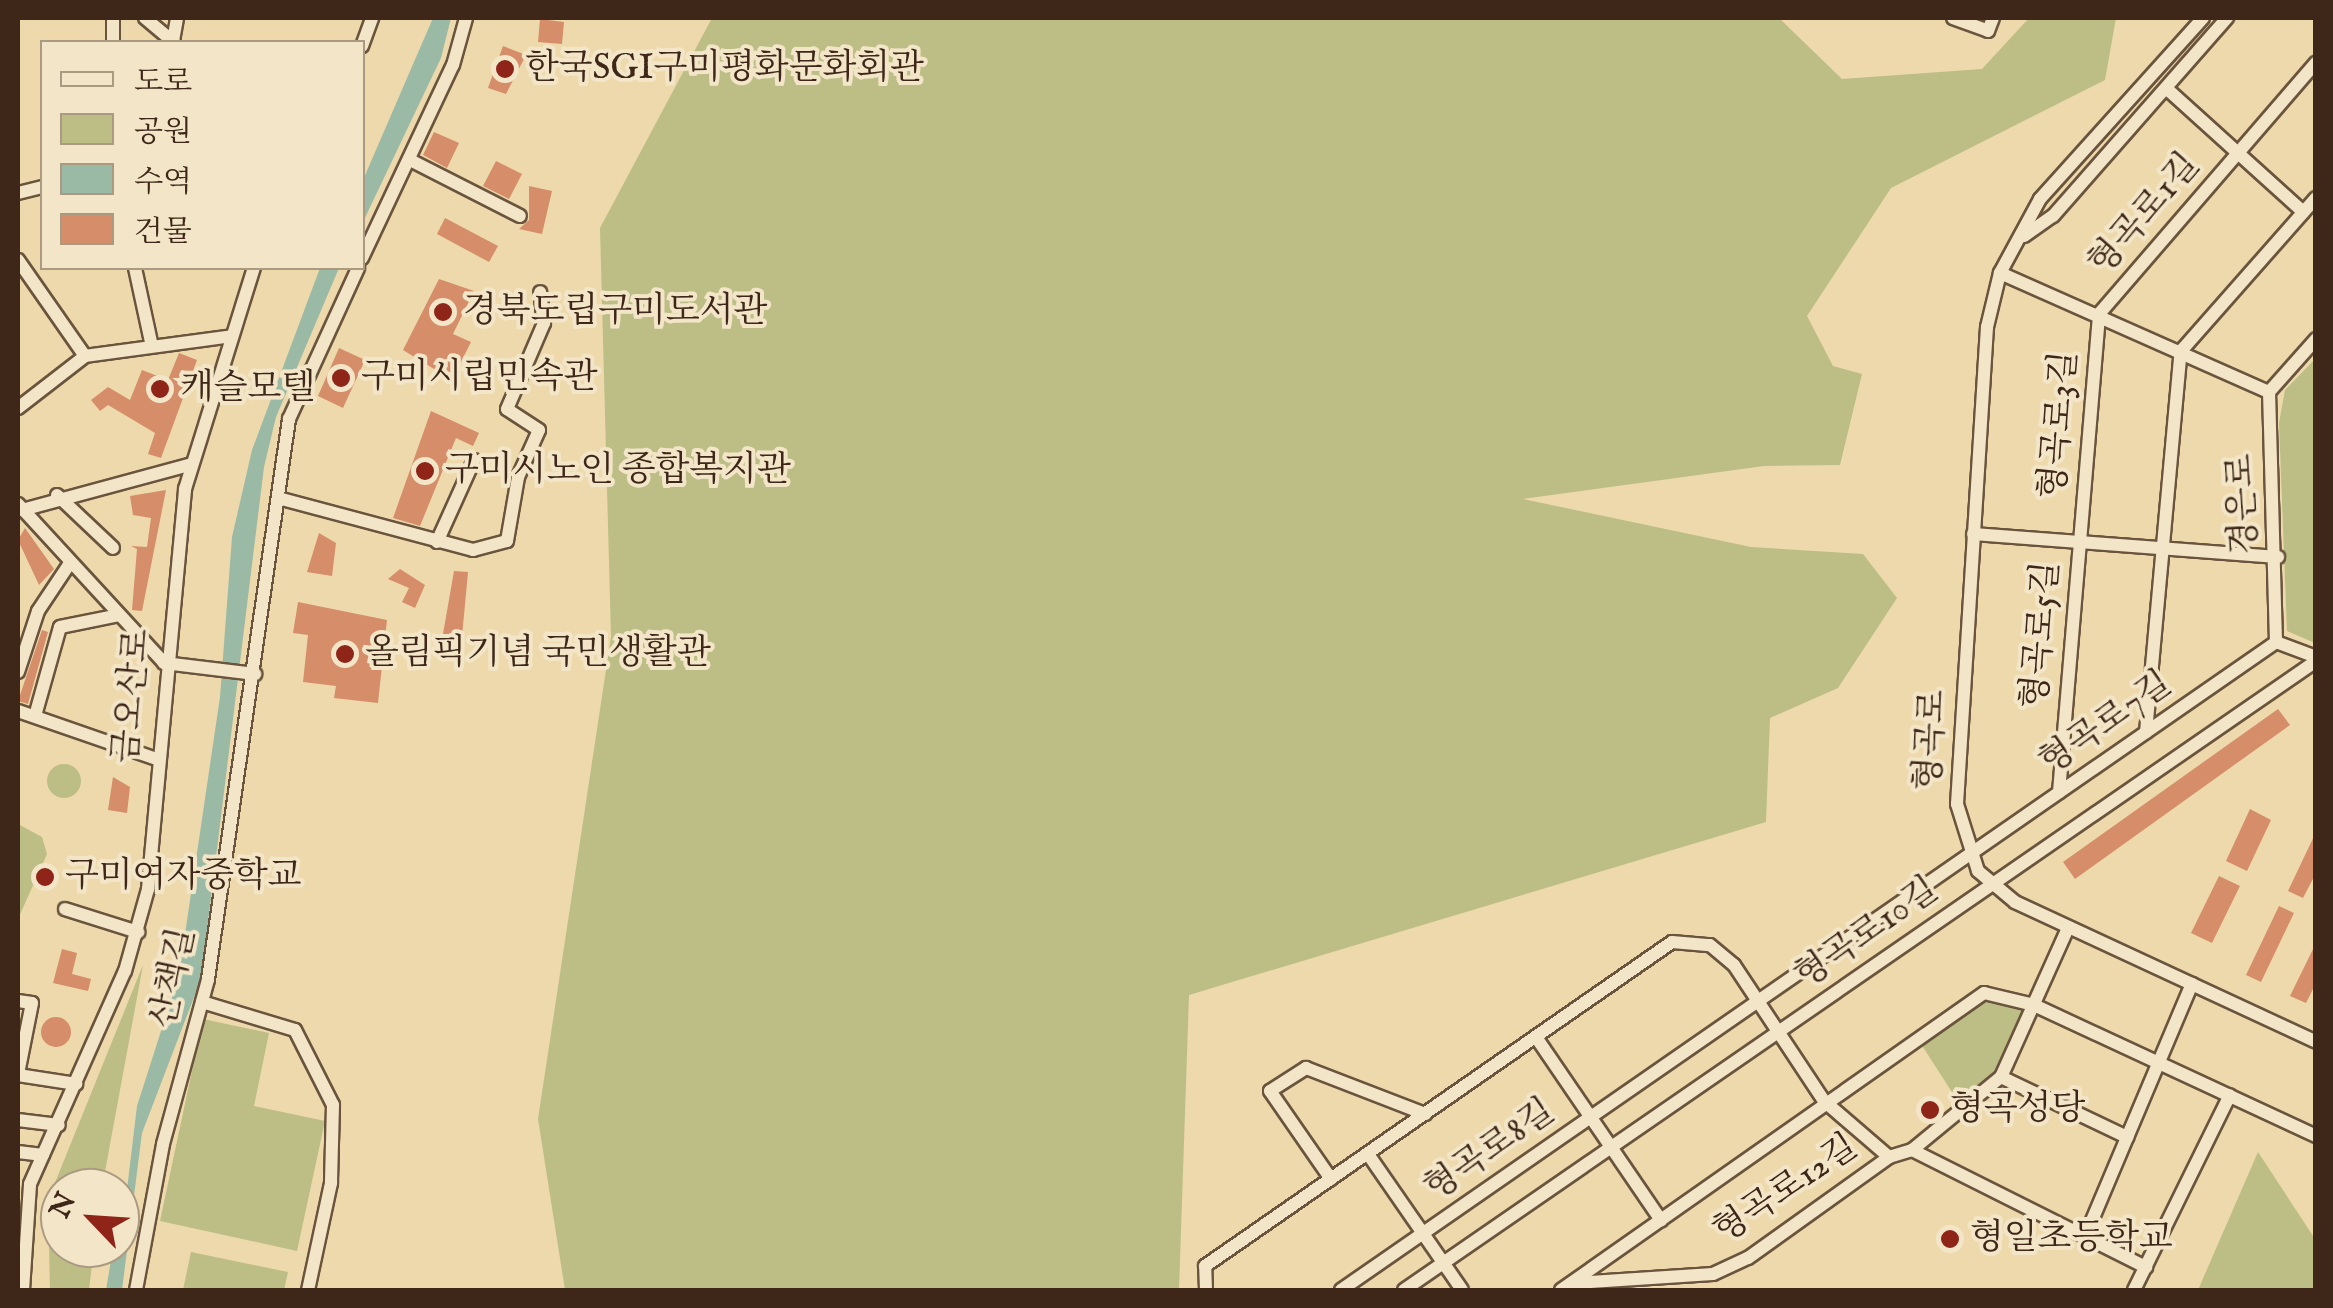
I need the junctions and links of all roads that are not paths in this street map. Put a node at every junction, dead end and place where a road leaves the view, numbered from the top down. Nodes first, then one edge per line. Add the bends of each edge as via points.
1 (145, 18) edge
2 (466, 18) edge
3 (1953, 18) edge
4 (1994, 18) edge
5 (2203, 18) edge
6 (2227, 18) edge
7 (172, 40) edge
8 (2316, 63) edge
9 (2166, 88) junction
10 (2236, 155) junction
11 (412, 160) junction
12 (2316, 198) edge
13 (2303, 212) junction
14 (520, 216) dead end
15 (2022, 237) junction
16 (365, 252) edge
17 (18, 260) edge
18 (134, 270) edge
19 (253, 270) edge
20 (357, 270) edge
21 (2000, 274) junction
22 (540, 292) dead end
23 (2099, 314) junction
24 (232, 336) junction
25 (2316, 339) edge
26 (151, 342) junction
27 (2181, 352) junction
28 (84, 356) junction
29 (2268, 392) junction
30 (19, 403) edge
31 (474, 460) dead end
32 (192, 464) junction
33 (57, 495) junction
34 (278, 498) junction
35 (20, 507) edge
36 (1973, 534) junction
37 (437, 542) junction
38 (2080, 542) junction
39 (112, 548) dead end
40 (2164, 548) junction
41 (2278, 557) junction
42 (70, 563) junction
43 (119, 616) junction
44 (2276, 642) junction
45 (2316, 659) edge
46 (164, 664) junction
47 (18, 672) edge
48 (255, 674) junction
49 (18, 711) edge
50 (35, 716) junction
51 (2146, 732) junction
52 (157, 759) junction
53 (2060, 792) junction
54 (1970, 854) junction
55 (1990, 885) junction
56 (65, 909) dead end
57 (2068, 928) junction
58 (138, 932) junction
59 (2192, 984) junction
60 (1759, 1000) junction
61 (18, 1002) edge
62 (202, 1002) junction
63 (2034, 1005) junction
64 (1779, 1032) junction
65 (1536, 1036) junction
66 (2316, 1042) edge
67 (2159, 1062) junction
68 (18, 1074) edge
69 (2001, 1078) junction
70 (76, 1084) junction
71 (2230, 1096) junction
72 (1824, 1101) junction
73 (1424, 1114) junction
74 (1591, 1117) junction
75 (18, 1120) edge
76 (59, 1124) junction
77 (2316, 1136) edge
78 (2127, 1137) junction
79 (1612, 1147) junction
80 (1912, 1150) junction
81 (18, 1152) edge
82 (1368, 1154) junction
83 (43, 1155) junction
84 (1889, 1157) junction
85 (1331, 1179) junction
86 (1661, 1220) junction
87 (21, 1224) edge
88 (1423, 1234) junction
89 (2085, 1237) junction
90 (1443, 1264) junction
91 (2146, 1267) junction
92 (1567, 1287) edge
93 (23, 1290) edge
94 (136, 1290) edge
95 (308, 1290) edge
96 (1206, 1290) edge
97 (1341, 1290) edge
98 (1404, 1290) edge
99 (1462, 1290) edge
100 (2134, 1290) edge

1 - 7 street
2 - 11 street
3 - 4 street via 1988,31
5 - 15 street, 형곡로 via 2040,199
6 - 9 street, 형곡로
8 - 10 street
9 - 10 street, 형곡로1길
9 - 15 street, 형곡로 via 2053,216
10 - 13 street, 형곡로1길
10 - 23 street, 형곡로1길
11 - 14 street
11 - 16 street
12 - 13 street
13 - 27 street
15 - 21 street, 형곡로
17 - 28 street
18 - 26 street
19 - 24 street, 금오산로
20 - 34 street, 산책길 via 289,420
21 - 23 street, 형곡로3길
21 - 36 street, 형곡로 via 1987,328
22 - 37 street via 544,323 507,409 538,430 518,477 507,541 474,550
23 - 27 street, 형곡로3길
23 - 38 street, 형곡로3길
24 - 26 street
24 - 32 street, 금오산로
25 - 29 street
26 - 28 street
27 - 29 street, 형곡로3길
27 - 40 street
28 - 30 street
29 - 41 street, 경은로
31 - 37 street
32 - 33 street
32 - 46 street, 금오산로
33 - 35 street
33 - 39 street
34 - 37 street
34 - 48 street, 산책길
35 - 42 street
36 - 38 street, 형곡로5길
36 - 54 street, 형곡로 via 1958,804
38 - 40 street, 형곡로5길
38 - 53 street, 형곡로5길
40 - 41 street, 형곡로5길
40 - 51 street
41 - 44 street, 경은로
42 - 43 street
42 - 47 street via 52,580
43 - 46 street
43 - 50 street via 60,627
44 - 45 street
44 - 51 street, 형곡로7길
45 - 55 street, 형곡로10길
46 - 48 street
46 - 52 street, 금오산로
48 - 62 street, 산책길
49 - 50 street
50 - 52 street
51 - 53 street, 형곡로7길
52 - 58 street, 금오산로
53 - 54 street, 형곡로7길
54 - 55 street, 형곡로
54 - 60 street, 형곡로8길
55 - 57 street, 형곡로
55 - 64 street, 형곡로10길
56 - 58 street
57 - 59 street, 형곡로
57 - 63 street, 형곡로12길
58 - 70 street, 금오산로
59 - 66 street, 형곡로
59 - 67 street
60 - 64 street
60 - 65 street, 형곡로8길 via 1710,945 1672,942
60 - 74 street, 형곡로8길
61 - 68 street via 32,1003
62 - 94 street, 산책길 via 163,1144
62 - 95 street via 295,1030 333,1105 331,1183
63 - 67 street, 형곡로12길
63 - 69 street, 형곡로12길
63 - 72 street, 형곡로12길 via 1984,993
64 - 72 street, 형곡로10길
64 - 79 street, 형곡로10길
65 - 73 street, 형곡로8길
65 - 74 street, 형곡로8길
67 - 71 street, 형곡로12길
67 - 78 street
68 - 70 street
69 - 78 street
69 - 80 street, 형곡로12길
70 - 76 street, 금오산로
71 - 77 street, 형곡로12길
71 - 91 street
72 - 84 street, 형곡로10길
72 - 86 street
73 - 82 street, 형곡로8길
73 - 85 street, 형곡로8길 via 1306,1068 1270,1091
74 - 79 street
74 - 88 street, 형곡로8길
75 - 76 street
76 - 83 street, 금오산로
78 - 89 street
79 - 86 street
79 - 90 street, 형곡로10길
80 - 84 street, 형곡로12길
80 - 89 street, 형곡로12길
81 - 83 street
82 - 85 street, 형곡로8길
82 - 88 street, 형곡로8길
83 - 87 street, 금오산로
84 - 92 street, 형곡로12길 via 1748,1258 1713,1274
85 - 96 street, 형곡로8길 via 1205,1266
86 - 92 street
87 - 93 street, 금오산로
88 - 90 street
88 - 97 street, 형곡로8길
89 - 91 street, 형곡로12길
90 - 98 street, 형곡로10길
90 - 99 street
91 - 100 street

